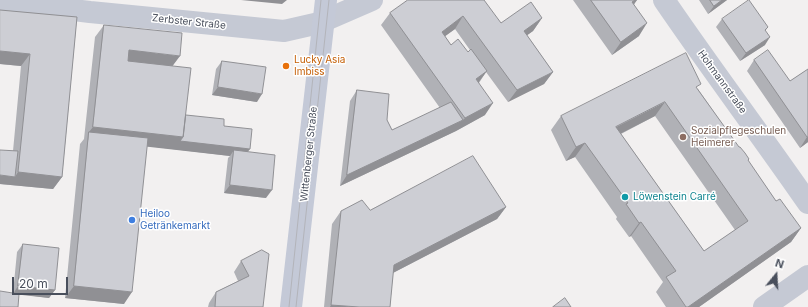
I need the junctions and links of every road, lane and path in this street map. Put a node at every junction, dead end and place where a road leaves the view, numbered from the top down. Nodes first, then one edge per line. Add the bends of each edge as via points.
1 (372, 0) edge
2 (664, 0) edge
3 (0, 1) edge
4 (324, 10) edge
5 (808, 204) edge
6 (808, 276) edge
7 (291, 307) edge
8 (764, 307) edge

1 - 4 street, Zerbster Straße
2 - 5 street, Hohmannstraße
3 - 4 street, Zerbster Straße via 284,31
4 - 7 main road, Wittenberger Straße
6 - 8 street

